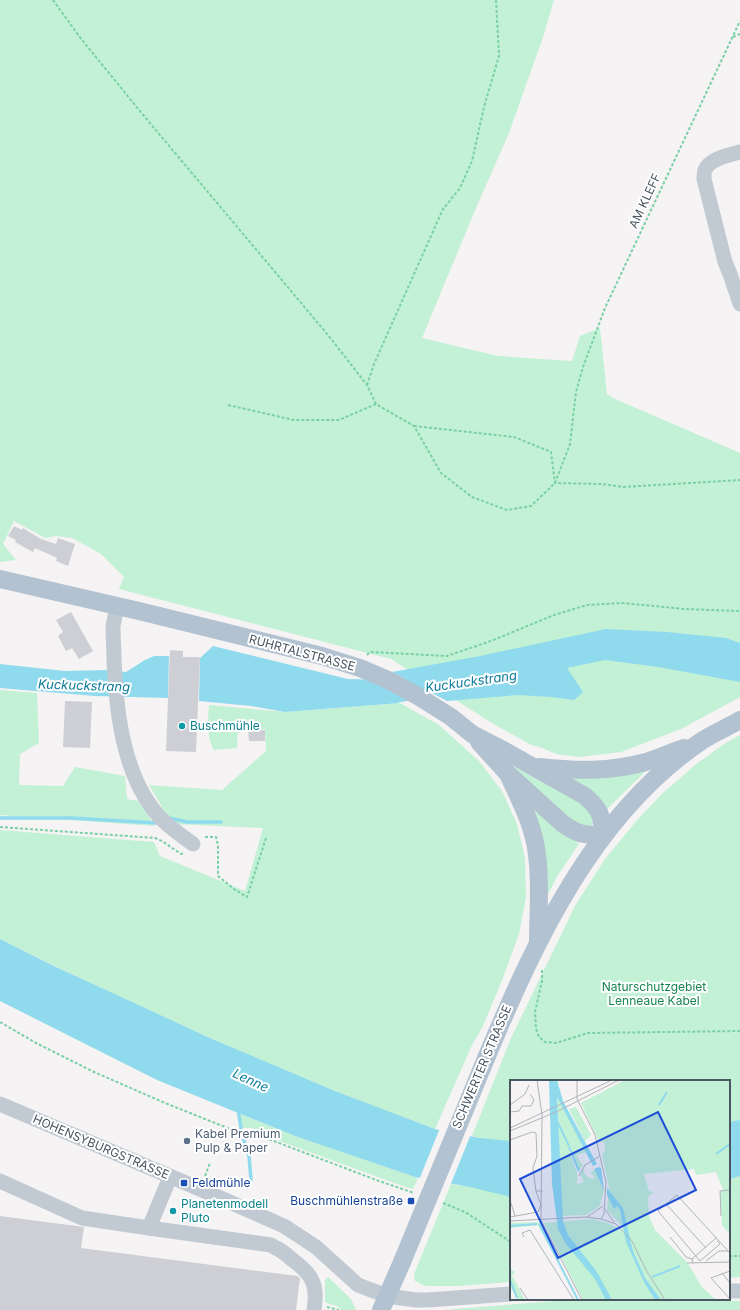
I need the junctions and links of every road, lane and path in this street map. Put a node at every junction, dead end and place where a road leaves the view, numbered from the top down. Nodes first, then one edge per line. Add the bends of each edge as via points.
1 (53, 0) edge
2 (496, 0) edge
3 (740, 21) edge
4 (740, 34) edge
5 (732, 37) junction
6 (740, 152) edge
7 (737, 282) edge
8 (740, 304) edge
9 (367, 385) junction
10 (376, 404) junction
11 (228, 405) dead end
12 (414, 426) junction
13 (740, 480) edge
14 (555, 483) junction
15 (0, 579) edge
16 (118, 606) junction
17 (740, 611) edge
18 (357, 667) junction
19 (740, 720) edge
20 (472, 734) junction
21 (703, 740) junction
22 (530, 766) junction
23 (508, 774) junction
24 (0, 827) edge
25 (604, 835) junction
26 (266, 838) dead end
27 (193, 844) junction
28 (538, 944) junction
29 (529, 961) junction
30 (0, 1022) edge
31 (740, 1031) edge
32 (0, 1104) edge
33 (210, 1163) dead end
34 (206, 1174) dead end
35 (170, 1177) junction
36 (0, 1181) edge
37 (419, 1194) dead end
38 (438, 1202) dead end
39 (149, 1228) junction
40 (510, 1241) edge
41 (510, 1294) edge
42 (384, 1303) edge
43 (314, 1310) edge

1 - 9 path via 115,81
2 - 9 path via 499,56 472,162 460,188 443,209
3 - 5 path, AM KLEFF
4 - 5 path
5 - 14 path, AM KLEFF via 605,308 583,367 576,392 570,444
6 - 7 street via 709,164 704,175 725,262
7 - 8 street
9 - 10 path
10 - 11 path via 339,420 294,420
10 - 12 path
12 - 14 path via 514,437 551,452
12 - 14 path via 441,473 472,497 507,510 532,506
13 - 14 path via 623,487
15 - 16 main road, RUHRTALSTRASSE
16 - 18 main road, RUHRTALSTRASSE via 315,654
16 - 27 street via 113,625 116,697 125,746 138,782 152,808 168,825
17 - 18 path via 622,603 587,605 447,656 370,652
18 - 20 main road, RUHRTALSTRASSE via 416,695
19 - 21 main road
20 - 22 main road, RUHRTALSTRASSE
20 - 23 main road, RUHRTALSTRASSE
21 - 22 main road via 648,762 623,768 588,771
21 - 25 main road, SCHWERTER STRASSE via 659,776
22 - 25 main road, RUHRTALSTRASSE via 578,792 591,802 601,814
23 - 25 main road, RUHRTALSTRASSE via 570,829 584,835
23 - 28 main road via 523,807 537,854
24 - 27 path via 155,838 181,854
25 - 28 main road, SCHWERTER STRASSE via 573,881
26 - 27 path via 247,897 218,876 216,838 200,837
28 - 29 main road, SCHWERTER STRASSE
29 - 31 path via 542,970 535,1012 536,1029 544,1042 556,1043 588,1033
29 - 42 main road, SCHWERTER STRASSE, bridge
30 - 37 path via 94,1072 165,1103 235,1131 252,1132 378,1181
32 - 35 street, HOHENSYBURGSTRASSE
33 - 34 path
35 - 39 street
35 - 42 street, HOHENSYBURGSTRASSE via 284,1226 316,1247 358,1285
36 - 39 street via 82,1218
38 - 40 path via 466,1212
39 - 43 street via 264,1244 276,1248 305,1269 311,1278 315,1288
41 - 42 street

